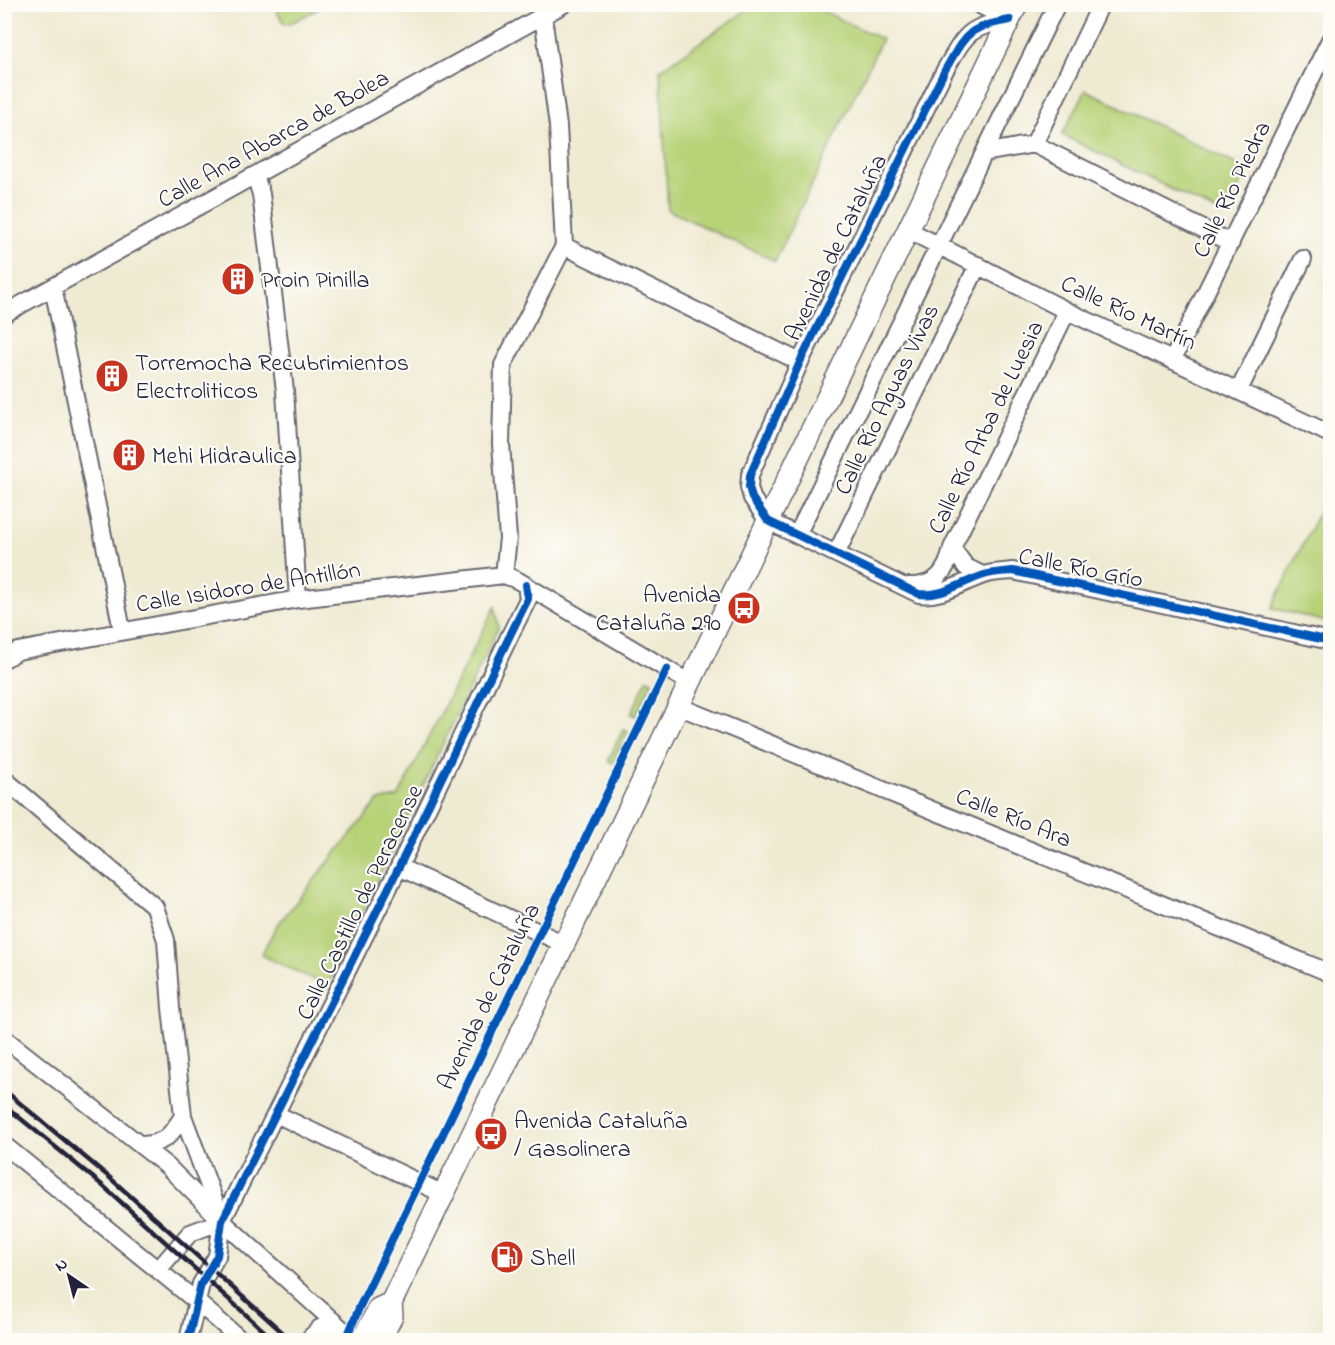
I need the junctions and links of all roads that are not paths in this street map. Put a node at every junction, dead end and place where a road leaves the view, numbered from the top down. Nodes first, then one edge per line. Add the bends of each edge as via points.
1 (564, 4) edge
2 (978, 4) edge
3 (1057, 4) edge
4 (1101, 4) edge
5 (1013, 12) edge
6 (543, 16) junction
7 (1330, 40) edge
8 (1034, 144) junction
9 (984, 153) junction
10 (255, 175) junction
11 (908, 230) junction
12 (1231, 243) junction
13 (564, 246) junction
14 (940, 246) junction
15 (1303, 259) dead end
16 (978, 265) junction
17 (53, 287) junction
18 (1067, 310) junction
19 (4, 314) edge
20 (1173, 359) junction
21 (800, 362) junction
22 (1239, 390) junction
23 (1330, 434) edge
24 (768, 521) junction
25 (797, 535) junction
26 (952, 548) junction
27 (836, 554) junction
28 (948, 565) junction
29 (504, 575) junction
30 (976, 579) junction
31 (904, 586) junction
32 (531, 592) junction
33 (297, 599) junction
34 (122, 630) junction
35 (1330, 641) edge
36 (4, 659) edge
37 (690, 683) junction
38 (678, 706) junction
39 (4, 779) edge
40 (399, 867) junction
41 (564, 944) junction
42 (1330, 973) edge
43 (4, 1038) edge
44 (276, 1114) junction
45 (183, 1116) junction
46 (4, 1145) edge
47 (141, 1145) junction
48 (443, 1194) junction
49 (222, 1221) junction
50 (158, 1270) junction
51 (196, 1301) junction
52 (390, 1303) junction
53 (334, 1323) junction
54 (188, 1341) edge
55 (241, 1341) edge
56 (308, 1341) edge
57 (354, 1341) edge
58 (363, 1341) edge
59 (380, 1341) edge

1 - 6 street, Calle Ana Abarca de Bolea
2 - 5 street
3 - 9 street
4 - 8 street
5 - 11 main road, Avenida de Cataluña
5 - 21 street, Avenida de Cataluña via 978,27 959,46
6 - 10 street, Calle Ana Abarca de Bolea
6 - 13 street via 558,126
7 - 12 street, Calle Río Piedra
8 - 9 street
8 - 12 street
9 - 14 street
10 - 17 street, Calle Ana Abarca de Bolea
10 - 33 street via 261,194 285,391
11 - 14 street, Calle Río Martín
11 - 24 main road, Avenida de Cataluña
12 - 20 street, Calle Río Piedra
13 - 21 street
13 - 29 street via 503,365 501,444 508,538
14 - 16 street, Calle Río Martín
14 - 25 street
15 - 22 street
16 - 18 street, Calle Río Martín
16 - 27 street, Calle Río Aguas Vivas
17 - 19 street, Calle Ana Abarca de Bolea
17 - 34 street
18 - 20 street, Calle Río Martín
18 - 26 street, Calle Río Arba de Luesia
20 - 22 street, Calle Río Martín
21 - 24 street, Avenida de Cataluña via 750,475 748,487 752,498
22 - 23 street, Calle Río Martín
24 - 25 street, Calle Río Grío
24 - 37 main road, Avenida de Cataluña
25 - 27 street, Calle Río Grío
26 - 28 street, Calle Río Arba de Luesia
26 - 30 street, Calle Río Grío
27 - 31 street, Calle Río Grío
28 - 30 street, Calle Río Arba de Luesia via 962,579
28 - 31 street, Calle Río Arba de Luesia via 931,582
29 - 32 street
29 - 33 street, Calle Isidoro de Antillón
30 - 31 street, Calle Río Grío via 951,590 925,595
30 - 35 street, Calle Río Grío via 1024,572
32 - 37 street
32 - 40 street, Calle Castillo de Peracense
33 - 34 street, Calle Isidoro de Antillón
34 - 36 street, Calle Isidoro de Antillón via 18,651
37 - 38 main road, Avenida de Cataluña
38 - 41 main road, Avenida de Cataluña
38 - 42 street, Calle Río Ara
39 - 45 street via 155,907 166,940
40 - 41 street
40 - 44 street, Calle Castillo de Peracense
41 - 48 main road, Avenida de Cataluña
43 - 47 street
44 - 48 street
44 - 49 street, Calle Castillo de Peracense
45 - 47 street via 171,1136 154,1145
45 - 49 street
46 - 50 street
47 - 49 street
48 - 52 main road, Avenida de Cataluña
49 - 50 street via 190,1233
49 - 51 street via 217,1256
49 - 53 street
50 - 51 street
51 - 54 street
51 - 55 street
52 - 58 main road, Avenida de Cataluña via 378,1310
52 - 59 main road, Avenida de Cataluña via 392,1316
53 - 56 street via 320,1328
53 - 57 street

